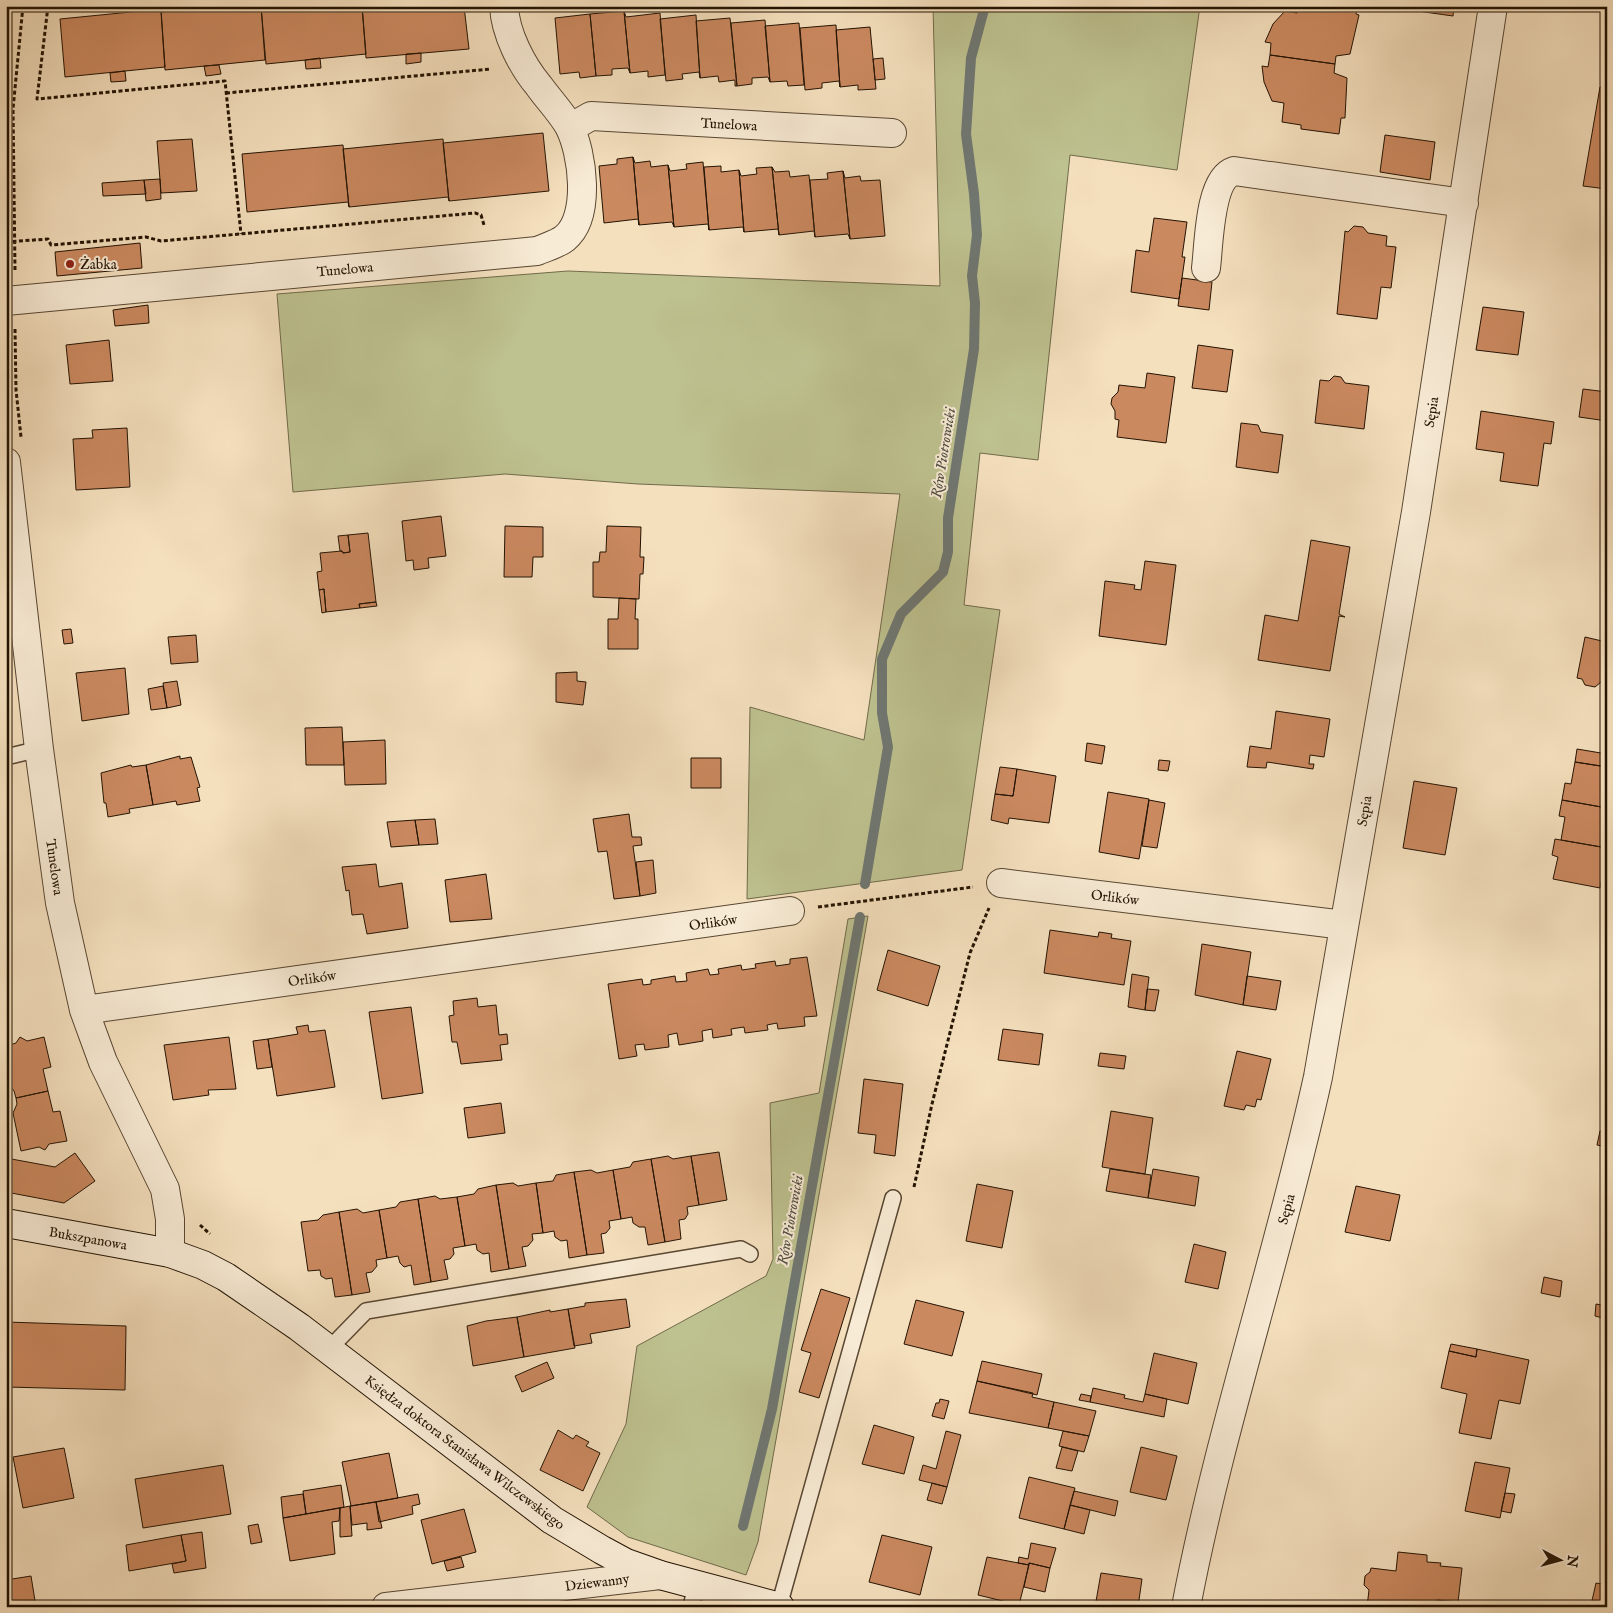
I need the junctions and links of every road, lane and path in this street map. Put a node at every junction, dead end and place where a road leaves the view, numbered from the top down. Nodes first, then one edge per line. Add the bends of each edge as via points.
1 (23, 6) edge
2 (48, 6) edge
3 (504, 6) edge
4 (1493, 6) edge
5 (492, 68) dead end
6 (226, 93) junction
7 (570, 128) junction
8 (892, 133) dead end
9 (1464, 203) junction
10 (486, 230) dead end
11 (241, 234) junction
12 (15, 241) junction
13 (6, 242) edge
14 (1206, 268) dead end
15 (11, 301) edge
16 (14, 451) edge
17 (39, 750) junction
18 (6, 757) edge
19 (1001, 883) joint
20 (790, 911) joint
21 (1344, 925) junction
22 (84, 1010) junction
23 (893, 1198) dead end
24 (196, 1217) dead end
25 (6, 1224) edge
26 (200, 1226) dead end
27 (170, 1254) junction
28 (750, 1254) dead end
29 (329, 1348) junction
30 (660, 1575) junction
31 (693, 1596) edge
32 (780, 1606) edge
33 (386, 1607) edge
34 (1186, 1607) edge

1 - 12 path via 13,109
2 - 6 path via 37,98 225,81
3 - 7 street, Tunelowa via 512,37 524,64
4 - 9 street, Sępia
5 - 6 path
6 - 11 path
7 - 8 street, Tunelowa via 590,116
7 - 15 street, Tunelowa via 581,175 582,203 577,222 565,238 537,251
9 - 14 street via 1228,172 1219,183 1215,196
9 - 21 street, Sępia via 1416,512
10 - 11 path via 481,215 475,213
11 - 12 path via 51,245 48,238
12 - 13 path
12 - 15 path
15 - 16 path via 16,382
16 - 17 street, Tunelowa
17 - 18 lane
17 - 22 street, Tunelowa via 60,903
19 - 20 path
19 - 21 street, Orlików
20 - 22 street, Orlików
21 - 34 street, Sępia via 1304,1139 1208,1505
22 - 27 street, Tunelowa via 104,1062 165,1189 170,1220
23 - 32 lane
24 - 26 path
25 - 27 street, Bukszpanowa
27 - 29 street, Księdza doktora Stanisława Wilczewskiego via 226,1277
28 - 29 lane via 741,1249 366,1311
29 - 30 street, Księdza doktora Stanisława Wilczewskiego via 552,1520 626,1563
30 - 31 street, Księdza doktora Stanisława Wilczewskiego
30 - 33 street, Dziewanny
31 - 32 street, Księdza doktora Stanisława Wilczewskiego

